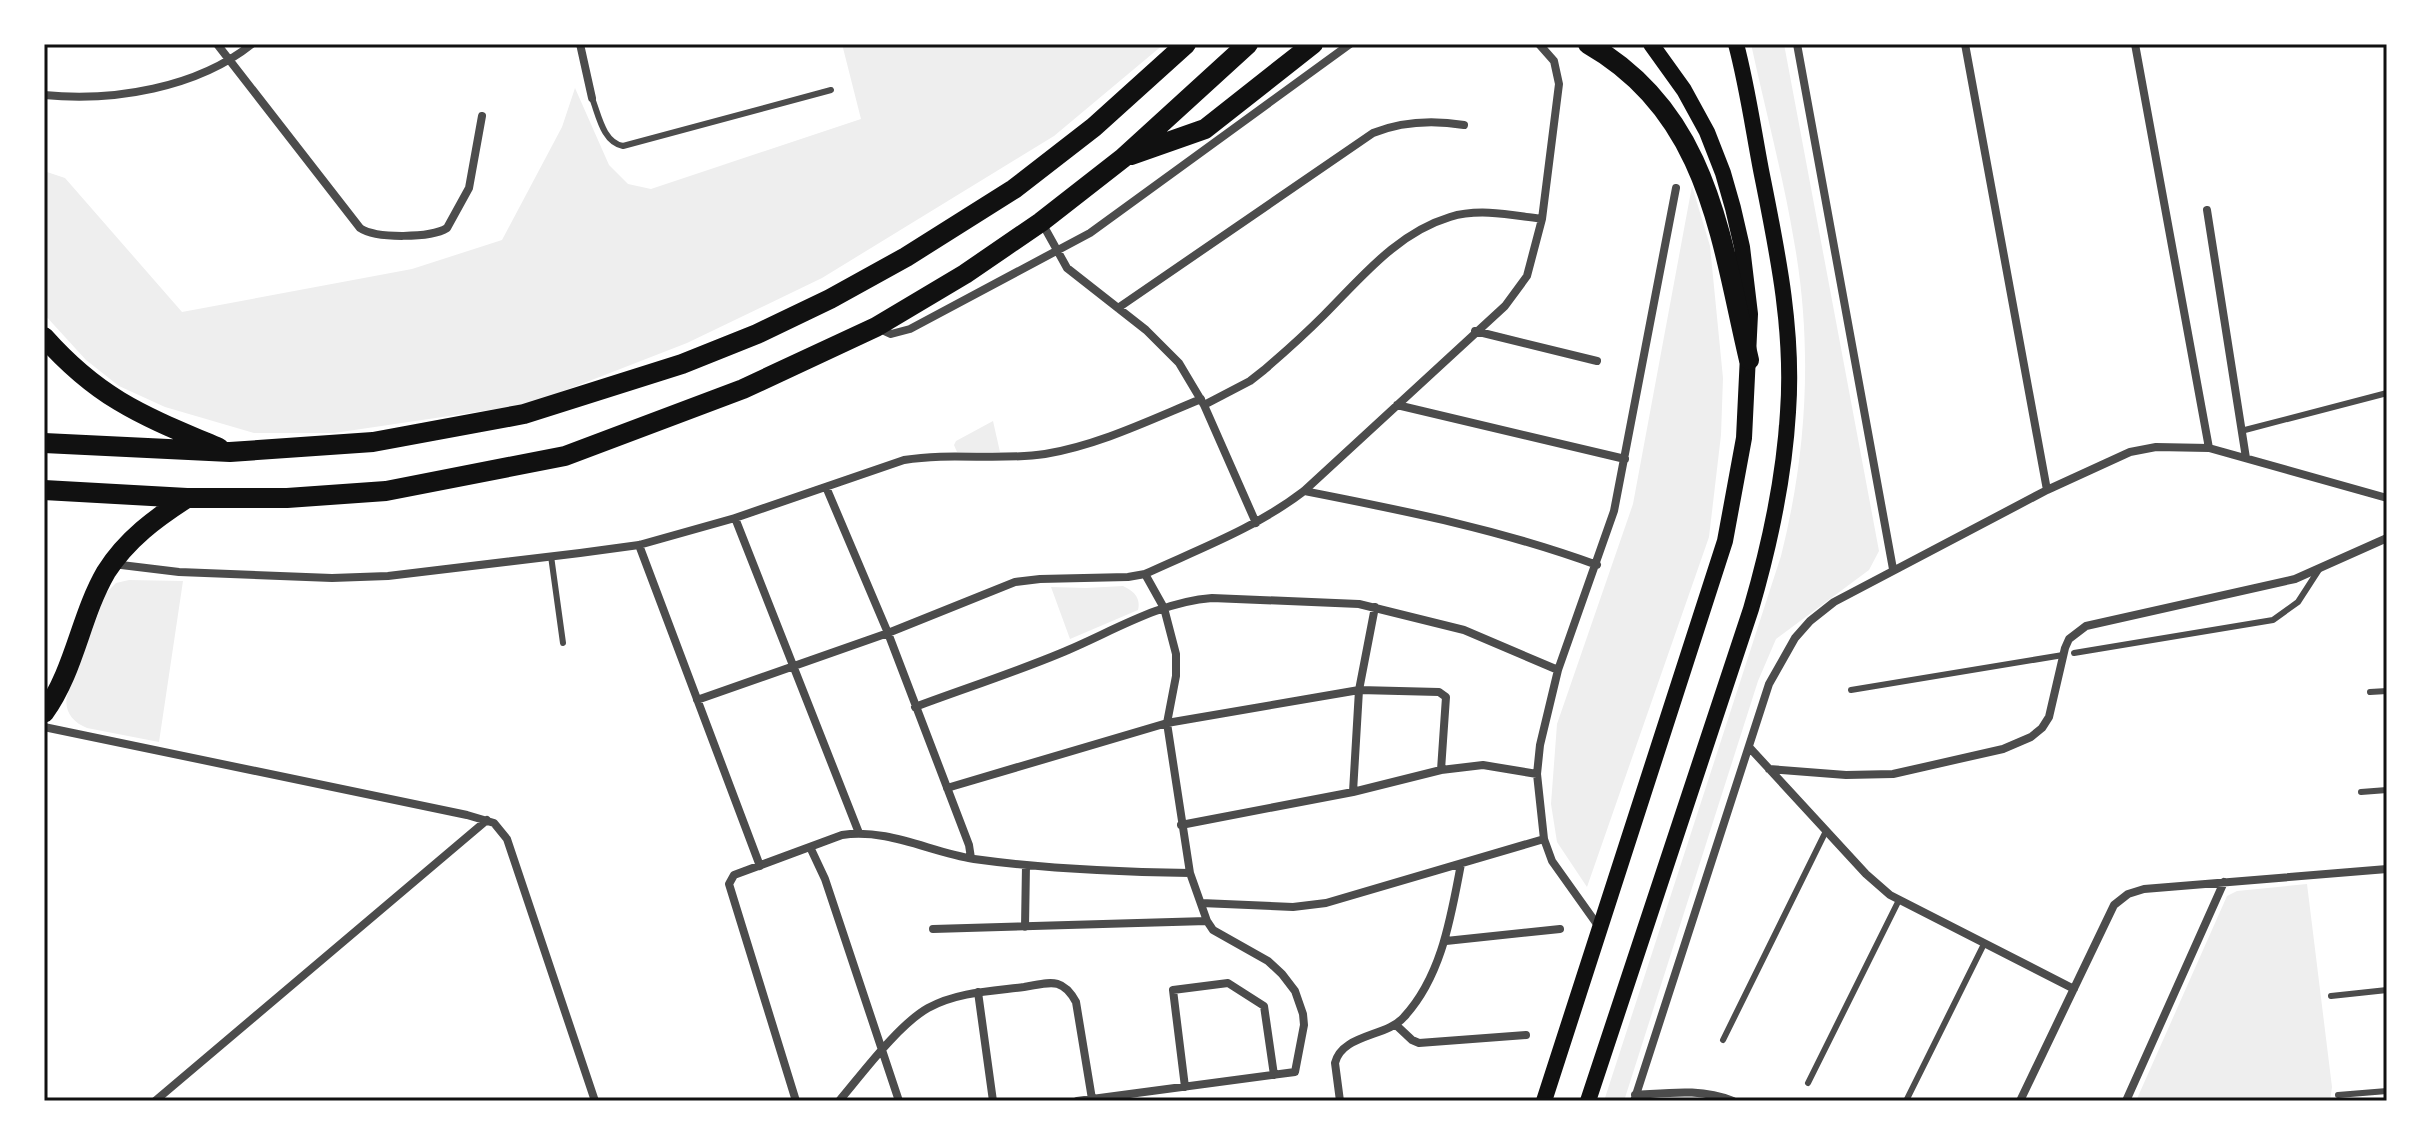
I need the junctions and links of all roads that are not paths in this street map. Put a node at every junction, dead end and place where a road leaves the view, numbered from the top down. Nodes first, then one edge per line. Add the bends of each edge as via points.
1 (217, 44) edge
2 (252, 44) edge
3 (580, 44) edge
4 (1186, 44) edge
5 (1248, 44) edge
6 (1313, 44) edge
7 (1350, 44) edge
8 (1539, 44) edge
9 (1588, 44) edge
10 (1651, 44) edge
11 (1736, 44) edge
12 (1797, 44) edge
13 (1965, 44) edge
14 (2135, 44) edge
15 (227, 60) junction
16 (831, 90) dead end
17 (44, 95) edge
18 (592, 98) joint
19 (482, 116) dead end
20 (1464, 125) dead end
21 (1123, 158) junction
22 (1676, 188) dead end
23 (2207, 210) dead end
24 (1542, 219) junction
25 (1041, 222) junction
26 (1057, 250) junction
27 (1118, 308) junction
28 (876, 327) junction
29 (1475, 331) junction
30 (44, 337) edge
31 (1749, 360) junction
32 (1597, 361) dead end
33 (2387, 393) edge
34 (1203, 402) junction
35 (1397, 405) junction
36 (2241, 431) junction
37 (44, 443) edge
38 (2209, 448) junction
39 (230, 452) junction
40 (2246, 458) junction
41 (1625, 459) junction
42 (826, 487) junction
43 (44, 490) edge
44 (2047, 490) junction
45 (1304, 491) junction
46 (187, 498) junction
47 (2387, 498) edge
48 (735, 518) junction
49 (1256, 523) junction
50 (2387, 538) edge
51 (639, 545) junction
52 (551, 556) junction
53 (112, 564) junction
54 (1597, 565) junction
55 (2320, 568) junction
56 (1893, 569) junction
57 (1145, 574) junction
58 (1375, 607) junction
59 (1164, 608) junction
60 (888, 633) junction
61 (563, 643) dead end
62 (2074, 653) dead end
63 (2063, 655) junction
64 (795, 665) junction
65 (1558, 670) junction
66 (1359, 690) junction
67 (1851, 690) dead end
68 (2387, 691) edge
69 (2370, 692) dead end
70 (697, 700) junction
71 (915, 707) junction
72 (44, 713) edge
73 (1167, 723) junction
74 (44, 727) edge
75 (1749, 747) junction
76 (1769, 769) junction
77 (1441, 770) junction
78 (1537, 774) junction
79 (947, 788) junction
80 (2387, 790) edge
81 (1353, 792) junction
82 (2361, 792) dead end
83 (487, 820) junction
84 (1181, 825) junction
85 (1826, 831) junction
86 (859, 833) junction
87 (1544, 839) junction
88 (810, 847) junction
89 (971, 858) junction
90 (1461, 864) junction
91 (1026, 865) junction
92 (760, 866) junction
93 (2387, 869) edge
94 (1190, 873) junction
95 (2224, 882) junction
96 (1899, 900) junction
97 (1201, 903) junction
98 (1207, 921) junction
99 (1025, 927) junction
100 (1599, 928) junction
101 (933, 929) dead end
102 (1560, 929) dead end
103 (1446, 941) junction
104 (1984, 944) junction
105 (2074, 989) junction
106 (2387, 990) edge
107 (978, 992) junction
108 (2331, 996) dead end
109 (1396, 1025) junction
110 (1526, 1035) dead end
111 (1723, 1040) dead end
112 (882, 1051) junction
113 (1274, 1075) junction
114 (1808, 1083) dead end
115 (1185, 1087) junction
116 (2387, 1091) edge
117 (2338, 1095) dead end
118 (1634, 1098) edge
119 (1092, 1099) junction
120 (155, 1101) edge
121 (595, 1101) edge
122 (796, 1101) edge
123 (839, 1101) edge
124 (899, 1101) edge
125 (993, 1101) edge
126 (1077, 1101) edge
127 (1340, 1101) edge
128 (1544, 1101) edge
129 (1588, 1101) edge
130 (1733, 1101) edge
131 (1906, 1101) edge
132 (2020, 1101) edge
133 (2126, 1101) edge

1 - 15 street
2 - 15 street
3 - 18 street
4 - 39 highway via 1094,127 1014,189 906,257 757,334 682,364 524,414 373,442
5 - 21 highway
6 - 21 highway via 1205,129
7 - 26 street via 1125,209
8 - 24 street via 1554,61 1559,84
9 - 31 highway via 1649,89 1691,150 1715,209
10 - 31 main road via 1684,90 1723,173 1742,247
11 - 129 main road via 1786,312 1788,412 1780,485 1751,609
12 - 56 street
13 - 44 street
14 - 38 street
15 - 17 street via 164,85 109,94
15 - 19 street via 360,228 374,234 429,234 447,228 469,188
16 - 18 lane via 623,146 607,137
20 - 27 street via 1426,121 1373,133
21 - 25 highway
22 - 41 street
23 - 36 street
24 - 29 street via 1527,276 1505,306
24 - 34 street via 1465,214 1413,233 1264,370
25 - 26 street
25 - 28 highway
26 - 27 street via 1067,268
26 - 28 street via 910,329 891,334
27 - 34 street via 1179,363
28 - 46 highway via 743,389 565,456 386,491
29 - 32 street
29 - 35 street
30 - 39 highway via 78,373 123,405
31 - 100 main road via 1744,438 1725,541
33 - 36 lane
34 - 42 street via 1082,446 1002,458 928,456
34 - 49 street
35 - 41 street
35 - 45 street
36 - 40 street
37 - 39 highway
38 - 40 street
38 - 44 street via 2130,452
40 - 47 street
41 - 54 street
42 - 48 street
42 - 60 street
43 - 46 highway
44 - 56 street
45 - 49 street
45 - 54 street via 1467,524
46 - 53 highway via 144,527
48 - 51 street
48 - 64 street
49 - 57 street
50 - 55 street
51 - 52 street
51 - 70 street
52 - 53 street via 332,578
52 - 61 lane
53 - 72 highway via 65,678
54 - 65 street
55 - 62 lane via 2298,602 2273,620
55 - 63 street via 2257,589 2096,622 2069,639
56 - 75 street via 1834,602 1795,638 1769,684
57 - 59 street
57 - 60 street via 1015,582
58 - 59 street via 1212,598
58 - 65 street via 1464,630
58 - 66 street
59 - 71 street
59 - 73 street via 1177,663
60 - 64 street
60 - 71 street
63 - 67 lane
63 - 76 street via 2042,728 2003,749 1874,776
64 - 70 street
64 - 86 street
65 - 78 street
66 - 73 street
66 - 77 street via 1439,692 1446,697
66 - 81 street
68 - 69 lane
70 - 92 street
71 - 79 street
73 - 79 street
73 - 84 street
74 - 83 street
75 - 76 street
75 - 118 street
76 - 85 street
77 - 78 street via 1483,765
77 - 81 street
78 - 87 street
79 - 89 street
80 - 82 lane
81 - 84 street
83 - 120 street
83 - 121 street via 507,839
84 - 94 street
85 - 96 street
85 - 111 lane
86 - 88 street
86 - 89 street
87 - 90 street
87 - 100 street via 1552,861
88 - 92 street
88 - 112 street
89 - 91 street
90 - 97 street via 1326,903
90 - 103 street
91 - 94 street
91 - 99 street
92 - 122 street via 734,875 729,884
93 - 95 street
94 - 97 street
95 - 105 street via 2144,889 2120,898
95 - 133 street
96 - 104 street
96 - 114 lane
97 - 98 street
98 - 99 street
98 - 113 street via 1218,934 1275,967 1300,1002 1304,1025 1295,1072
99 - 101 street
100 - 128 main road
102 - 103 street
103 - 109 street via 1418,999
104 - 105 street
104 - 131 lane
105 - 132 street
106 - 108 lane
107 - 112 street via 928,1008
107 - 119 street via 1055,983 1068,988 1076,1002
107 - 125 street
109 - 110 street via 1419,1043
109 - 127 street via 1346,1047 1336,1057
112 - 123 street
112 - 124 street
113 - 115 street
113 - 115 street via 1264,1006 1228,983 1214,984 1173,990
115 - 119 street
116 - 117 lane
118 - 130 street via 1690,1091
119 - 126 street

